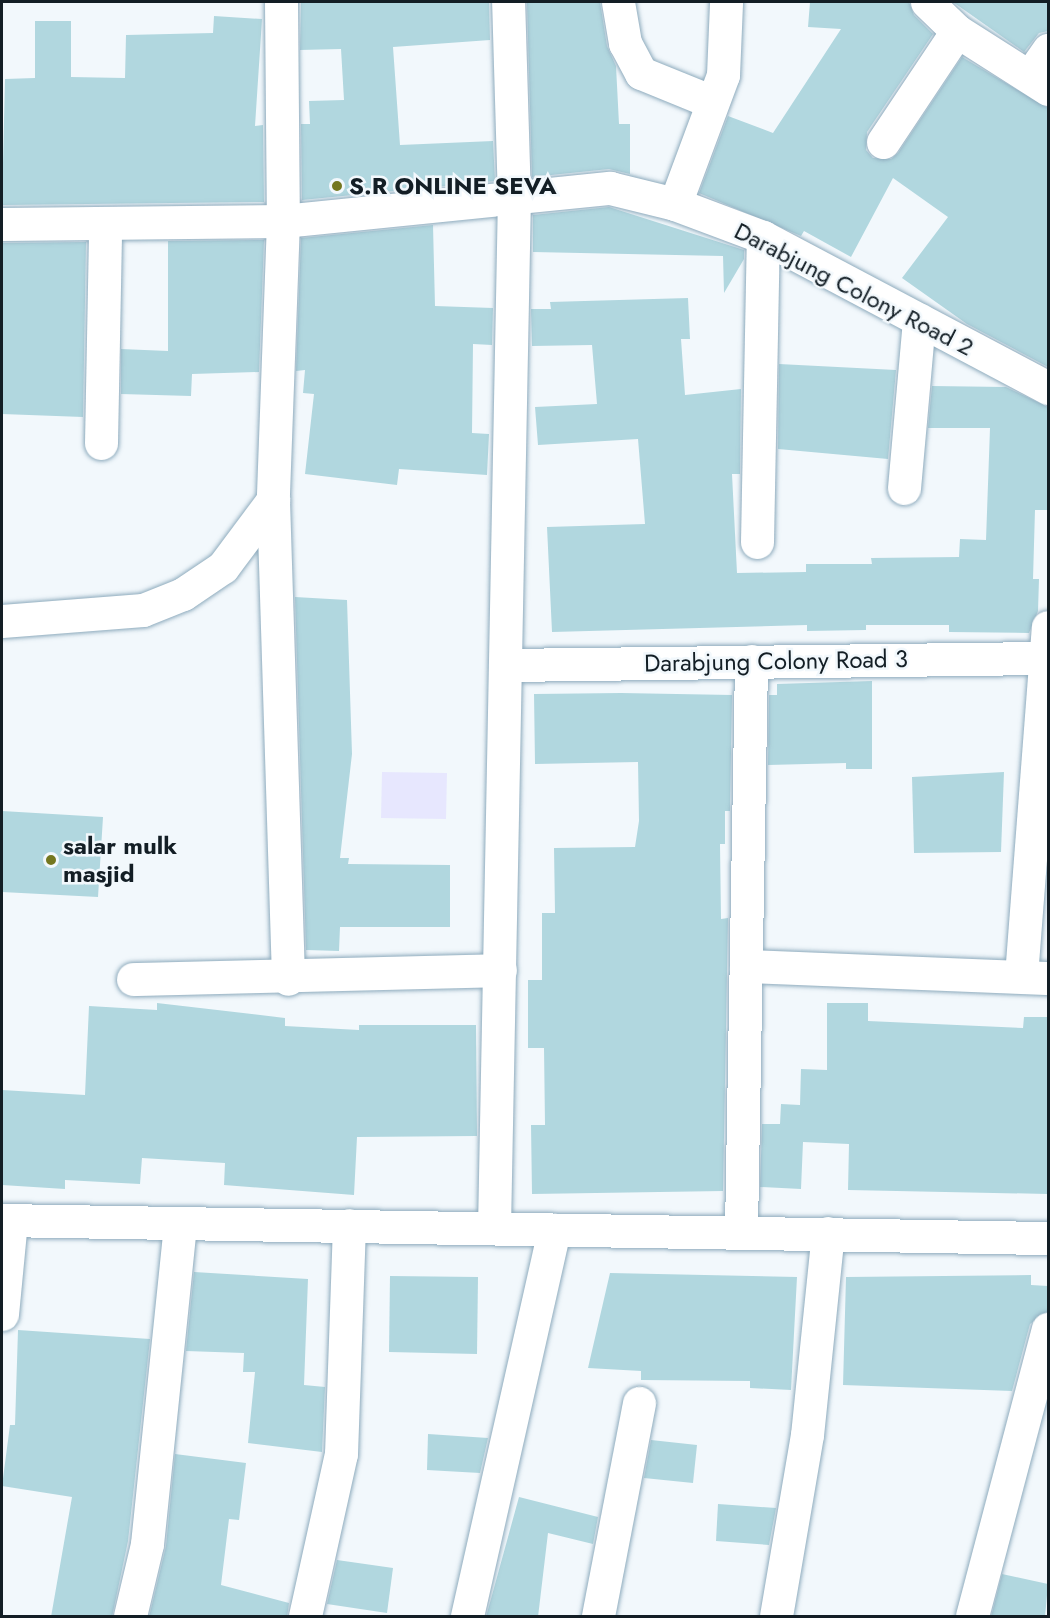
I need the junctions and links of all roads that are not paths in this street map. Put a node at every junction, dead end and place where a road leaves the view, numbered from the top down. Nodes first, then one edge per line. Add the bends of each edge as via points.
1 (281, 2) edge
2 (508, 2) edge
3 (618, 2) edge
4 (726, 2) edge
5 (927, 2) edge
6 (957, 31) junction
7 (1042, 72) edge
8 (710, 100) junction
9 (883, 142) dead end
10 (514, 200) junction
11 (675, 204) junction
12 (283, 220) junction
13 (2, 224) edge
14 (105, 225) junction
15 (763, 237) junction
16 (919, 320) junction
17 (1048, 388) edge
18 (101, 443) dead end
19 (903, 488) dead end
20 (273, 500) junction
21 (757, 542) dead end
22 (2, 621) edge
23 (1047, 642) edge
24 (751, 661) junction
25 (507, 665) junction
26 (746, 966) junction
27 (500, 970) junction
28 (1035, 977) edge
29 (133, 979) dead end
30 (288, 979) junction
31 (6, 1220) edge
32 (349, 1225) junction
33 (180, 1227) junction
34 (494, 1228) junction
35 (554, 1230) junction
36 (741, 1230) junction
37 (828, 1233) junction
38 (1048, 1238) edge
39 (2, 1314) edge
40 (1048, 1329) edge
41 (639, 1403) dead end
42 (130, 1617) edge
43 (305, 1617) edge
44 (467, 1617) edge
45 (598, 1617) edge
46 (776, 1617) edge
47 (972, 1617) edge

1 - 12 street
2 - 10 street
3 - 8 street via 626,44 641,73
4 - 8 street via 723,75
5 - 6 street
6 - 7 street
6 - 9 street
8 - 11 street
10 - 11 street, Darabjung Colony Road 2 via 610,188
10 - 12 street, Darabjung Colony Road 2
10 - 25 street
11 - 15 street, Darabjung Colony Road 2
12 - 14 street, Darabjung Colony Road 2
12 - 20 street
13 - 14 street, Darabjung Colony Road 2
14 - 18 street
15 - 16 street, Darabjung Colony Road 2
15 - 21 street
16 - 17 street, Darabjung Colony Road 2
16 - 19 street
20 - 22 street via 223,567 183,594 143,610
20 - 30 street
23 - 24 street, Darabjung Colony Road 3
23 - 28 street
24 - 25 street, Darabjung Colony Road 3
24 - 26 street
25 - 27 street
26 - 28 street
26 - 36 street
27 - 30 street
27 - 34 street
29 - 30 street
31 - 33 street
31 - 39 street
32 - 33 street
32 - 34 street
32 - 43 street via 341,1454
33 - 42 street via 147,1544
34 - 35 street
35 - 36 street
35 - 44 street
36 - 37 street
37 - 38 street
37 - 46 street via 807,1435
40 - 47 street
41 - 45 street

